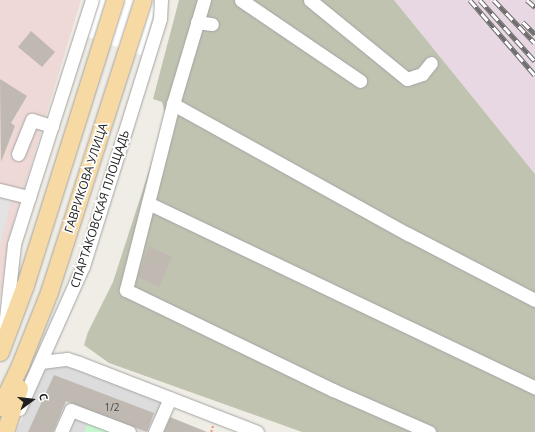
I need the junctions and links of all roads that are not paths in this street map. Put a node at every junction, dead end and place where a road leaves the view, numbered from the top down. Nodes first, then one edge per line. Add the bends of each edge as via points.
1 (92, 0) edge
2 (115, 0) edge
3 (142, 0) edge
4 (161, 0) edge
5 (204, 0) edge
6 (241, 0) edge
7 (310, 0) edge
8 (197, 22) junction
9 (212, 24) dead end
10 (431, 62) dead end
11 (360, 80) dead end
12 (174, 104) junction
13 (52, 126) junction
14 (18, 154) dead end
15 (0, 190) edge
16 (29, 197) junction
17 (148, 203) junction
18 (49, 292) junction
19 (535, 300) edge
20 (1, 346) edge
21 (39, 367) junction
22 (535, 388) edge
23 (170, 398) junction
24 (7, 403) edge
25 (0, 420) edge
26 (5, 432) edge
27 (8, 432) edge
28 (61, 432) edge
29 (129, 432) edge
30 (155, 432) edge
31 (257, 432) edge
32 (430, 432) edge

1 - 13 street
2 - 20 main road, ГАВРИКОВА УЛИЦА via 25,285
3 - 18 main road, ГАВРИКОВА УЛИЦА
4 - 21 street, СПАРТАКОВСКАЯ ПЛОЩАДЬ via 160,19 84,266
5 - 8 street
6 - 11 street
7 - 10 street via 407,78 422,74
8 - 9 street
8 - 12 street
12 - 17 street
12 - 19 street
13 - 14 street via 32,120
13 - 16 street
15 - 16 street
16 - 20 street via 12,254
17 - 22 street
17 - 32 street via 126,290 333,390
18 - 24 main road
18 - 24 main road, ГАВРИКОВА УЛИЦА
21 - 23 street via 67,359
21 - 24 street
21 - 27 street, СПАРТАКОВСКАЯ ПЛОЩАДЬ
23 - 30 street
23 - 31 street
24 - 25 street
24 - 26 main road
28 - 29 street via 71,410

